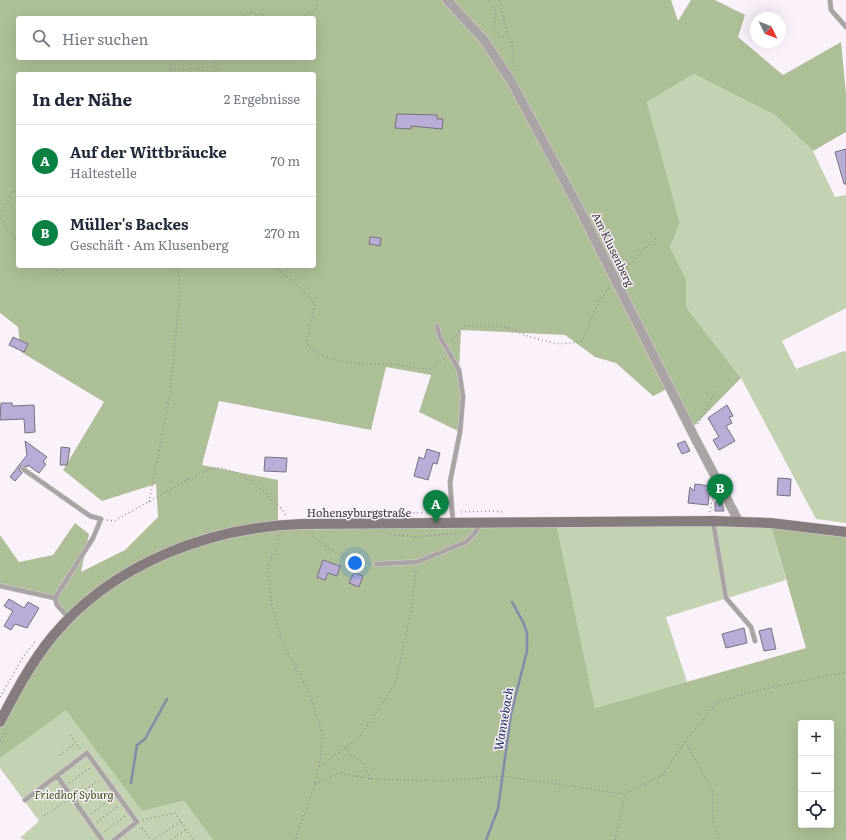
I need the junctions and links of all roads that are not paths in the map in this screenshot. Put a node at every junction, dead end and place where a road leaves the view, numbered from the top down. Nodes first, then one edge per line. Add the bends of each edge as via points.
1 (447, 0) edge
2 (830, 0) edge
3 (846, 27) edge
4 (437, 326) dead end
5 (23, 469) dead end
6 (453, 518) junction
7 (710, 521) junction
8 (739, 522) junction
9 (481, 523) junction
10 (846, 532) edge
11 (376, 564) road end
12 (0, 586) edge
13 (55, 598) junction
14 (69, 618) junction
15 (755, 641) dead end
16 (4, 724) edge
17 (57, 776) junction
18 (25, 800) dead end
19 (101, 838) edge
20 (114, 840) edge

1 - 8 street, Am Klusenberg via 484,40 511,81 564,177
2 - 3 lane via 831,10
4 - 6 lane via 440,337 459,370 463,397 460,432 450,482
5 - 13 lane via 90,516 101,519 93,538
6 - 9 main road, Hohensyburgstraße
6 - 14 main road, Hohensyburgstraße via 302,524 290,518 240,530 180,548 147,563 115,582
7 - 8 main road, Hohensyburgstraße
7 - 9 main road, Hohensyburgstraße
7 - 15 lane via 726,598 751,627
8 - 10 main road, Hohensyburgstraße
9 - 11 lane via 466,542 417,562
12 - 13 lane
13 - 14 lane via 57,605
14 - 16 main road, Hohensyburgstraße via 35,660 16,691
17 - 18 lane
17 - 19 lane
17 - 20 lane via 87,753 137,822

